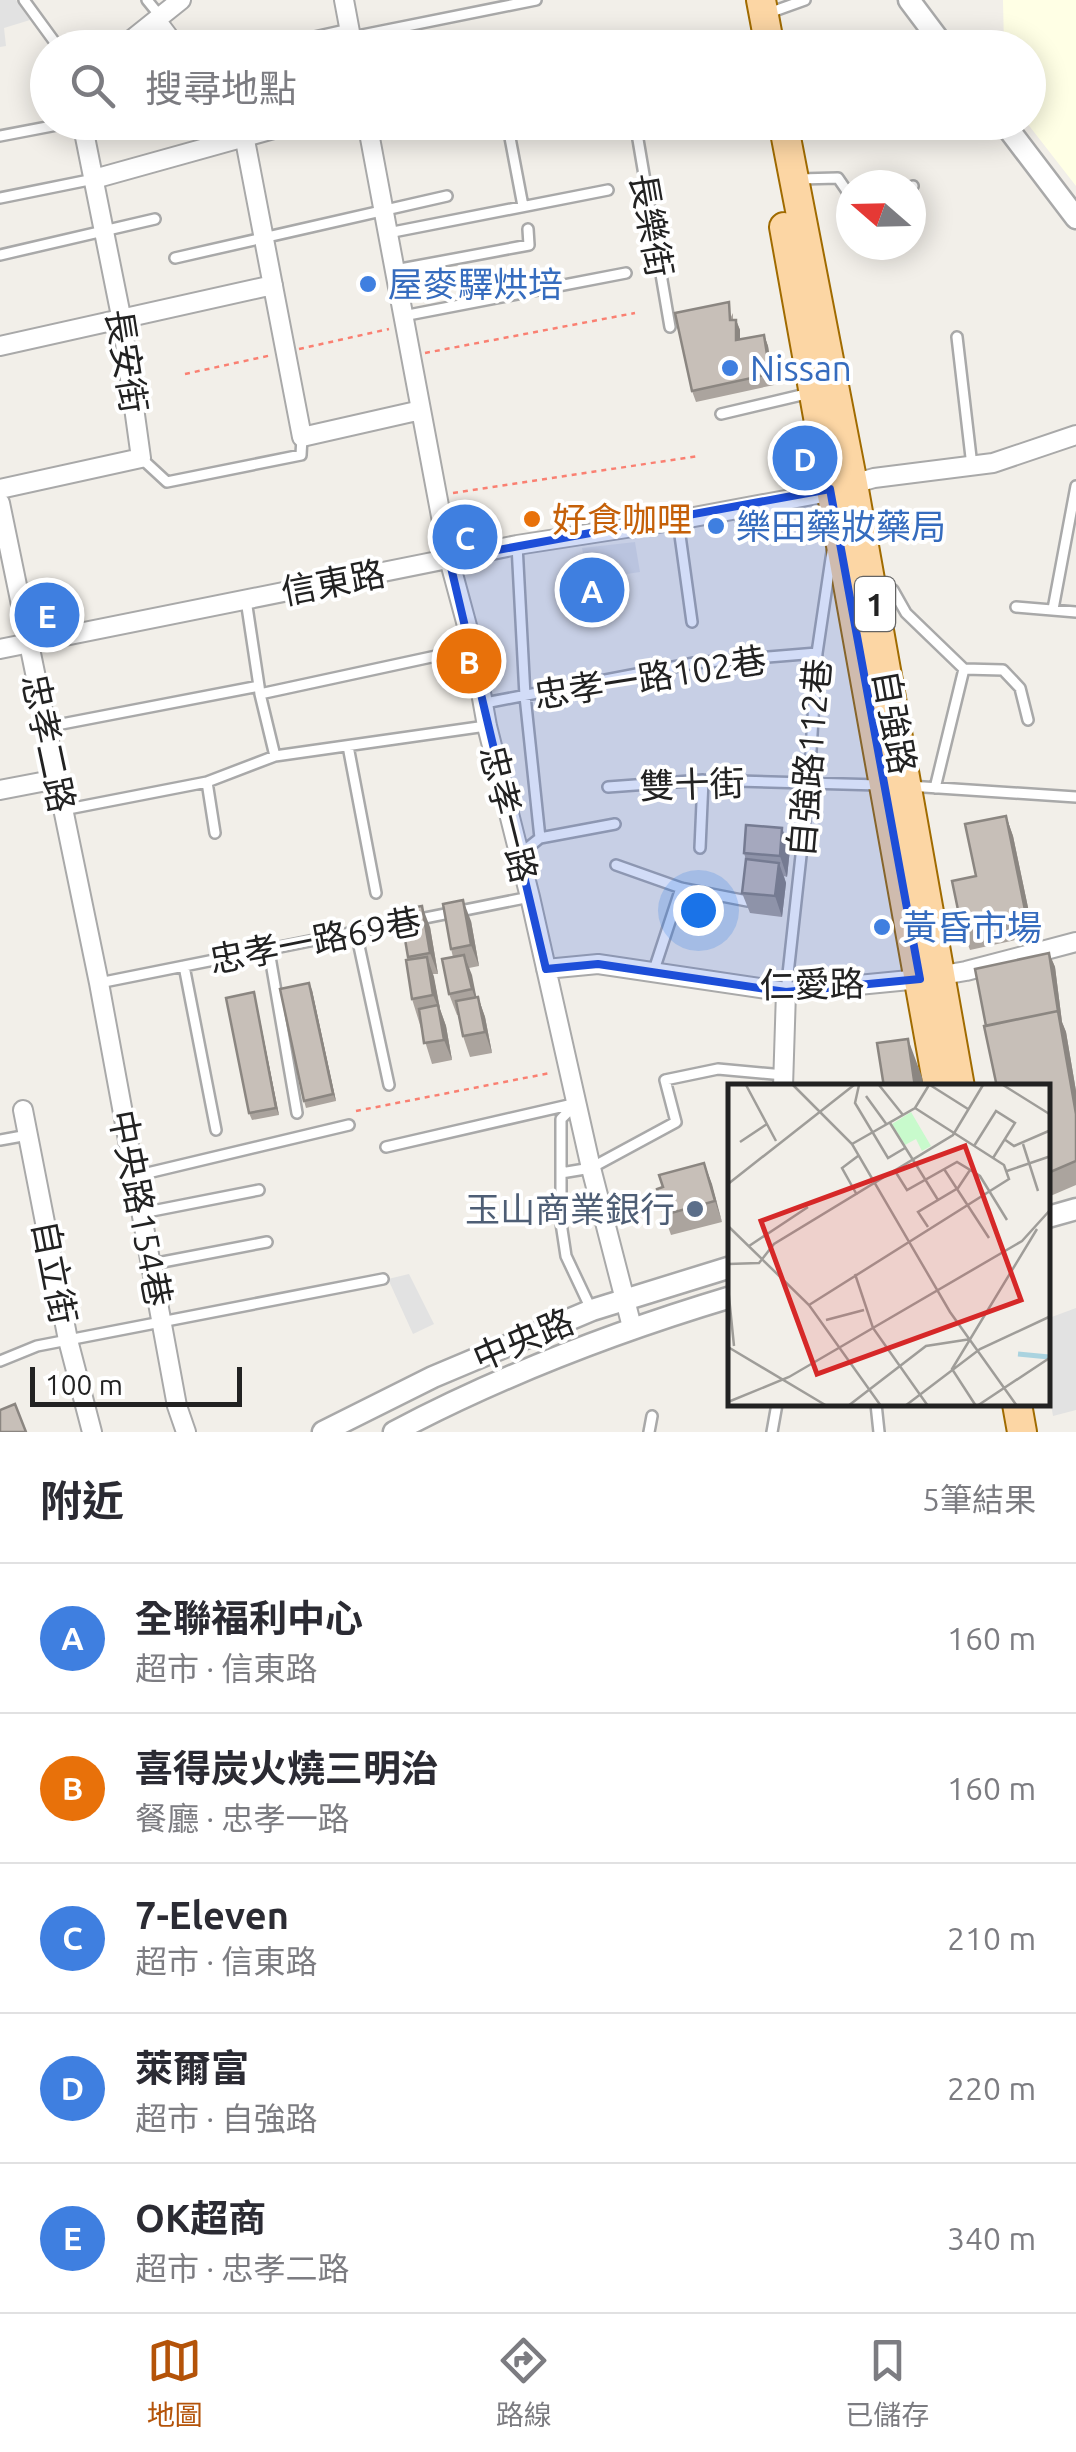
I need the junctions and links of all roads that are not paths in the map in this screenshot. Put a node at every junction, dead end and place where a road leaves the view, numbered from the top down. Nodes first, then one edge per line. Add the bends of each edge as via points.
1 (24, 0) edge
2 (147, 0) edge
3 (181, 0) edge
4 (344, 0) edge
5 (536, 0) edge
6 (804, 0) edge
7 (908, 0) edge
8 (756, 5) edge
9 (158, 18) junction
10 (46, 30) edge
11 (144, 30) edge
12 (166, 30) edge
13 (350, 30) edge
14 (390, 30) edge
15 (754, 30) edge
16 (764, 30) edge
17 (931, 30) edge
18 (30, 130) edge
19 (0, 136) edge
20 (86, 140) edge
21 (206, 140) edge
22 (242, 140) edge
23 (370, 140) edge
24 (511, 140) edge
25 (638, 140) edge
26 (768, 140) edge
27 (786, 140) edge
28 (1017, 140) edge
29 (94, 178) junction
30 (836, 178) edge
31 (793, 180) junction
32 (608, 190) dead end
33 (448, 196) dead end
34 (0, 198) edge
35 (524, 206) junction
36 (383, 211) junction
37 (1076, 218) edge
38 (154, 219) dead end
39 (528, 229) dead end
40 (104, 231) junction
41 (388, 233) junction
42 (265, 236) junction
43 (0, 254) edge
44 (175, 258) dead end
45 (395, 270) junction
46 (626, 273) dead end
47 (273, 285) junction
48 (404, 316) junction
49 (122, 321) junction
50 (670, 327) dead end
51 (956, 337) dead end
52 (0, 346) edge
53 (813, 392) junction
54 (421, 410) junction
55 (720, 414) dead end
56 (1076, 435) edge
57 (302, 437) junction
58 (142, 458) junction
59 (972, 466) junction
60 (1076, 486) edge
61 (842, 487) junction
62 (0, 489) edge
63 (0, 503) edge
64 (678, 520) junction
65 (836, 525) junction
66 (518, 545) junction
67 (5, 553) edge
68 (449, 559) junction
69 (869, 574) junction
70 (246, 600) junction
71 (1016, 607) dead end
72 (1053, 609) junction
73 (1076, 612) edge
74 (692, 622) dead end
75 (29, 644) junction
76 (0, 648) edge
77 (473, 648) junction
78 (817, 653) junction
79 (964, 669) junction
80 (260, 690) junction
81 (525, 696) junction
82 (484, 703) junction
83 (1028, 720) dead end
84 (487, 726) junction
85 (46, 727) junction
86 (348, 746) junction
87 (275, 756) junction
88 (57, 780) junction
89 (703, 780) junction
90 (206, 782) junction
91 (809, 783) junction
92 (896, 786) junction
93 (608, 787) dead end
94 (935, 788) junction
95 (0, 790) edge
96 (1076, 797) edge
97 (63, 810) junction
98 (614, 824) dead end
99 (215, 832) dead end
100 (540, 838) junction
101 (700, 848) dead end
102 (520, 854) junction
103 (616, 865) dead end
104 (681, 888) junction
105 (376, 894) dead end
106 (530, 897) junction
107 (746, 901) edge
108 (356, 932) junction
109 (1076, 942) edge
110 (269, 950) junction
111 (184, 966) junction
112 (546, 970) junction
113 (653, 973) junction
114 (930, 977) junction
115 (99, 983) junction
116 (786, 992) junction
117 (783, 1081) edge
118 (390, 1084) dead end
119 (937, 1084) edge
120 (959, 1084) edge
121 (576, 1104) junction
122 (23, 1110) dead end
123 (297, 1113) dead end
124 (348, 1126) dead end
125 (216, 1130) dead end
126 (28, 1134) junction
127 (0, 1140) edge
128 (386, 1146) dead end
129 (591, 1168) junction
130 (561, 1172) junction
131 (135, 1176) junction
132 (260, 1190) dead end
133 (1076, 1209) edge
134 (142, 1212) junction
135 (1051, 1216) edge
136 (267, 1242) dead end
137 (152, 1264) junction
138 (728, 1268) edge
139 (383, 1279) dead end
140 (728, 1298) edge
141 (624, 1300) junction
142 (592, 1310) junction
143 (163, 1323) junction
144 (632, 1327) junction
145 (68, 1340) junction
146 (0, 1361) edge
147 (776, 1407) edge
148 (876, 1407) edge
149 (998, 1407) edge
150 (1018, 1407) edge
151 (652, 1416) dead end
152 (92, 1432) edge
153 (186, 1432) edge
154 (324, 1432) edge
155 (394, 1432) edge
156 (650, 1432) edge
157 (772, 1432) edge
158 (879, 1432) edge
159 (1002, 1432) edge
160 (1022, 1432) edge

1 - 10 lane
2 - 9 lane
3 - 9 street
4 - 13 street
5 - 14 lane
6 - 8 lane
7 - 17 street
8 - 15 main road
8 - 16 main road
9 - 11 street
9 - 12 street
18 - 19 lane
20 - 29 street, 長安街
21 - 29 street
22 - 42 street
23 - 36 street, 忠孝一路
24 - 35 lane
25 - 50 lane, 長樂街
26 - 53 main road, 自強路 / 1
27 - 31 main road, 自強路 / 1
28 - 37 street
29 - 34 lane
29 - 40 street, 長安街
30 - 31 lane
31 - 61 main road, 自強路 / 1
32 - 35 lane
33 - 36 lane
35 - 41 lane
36 - 41 street, 忠孝一路
36 - 42 lane
38 - 40 lane
39 - 45 lane via 529,244
40 - 43 lane
40 - 49 street, 長安街
41 - 45 street, 忠孝一路
42 - 44 lane
42 - 47 street
45 - 48 street, 忠孝一路
46 - 48 lane
47 - 49 street
47 - 57 street
48 - 54 street, 忠孝一路
49 - 52 street
49 - 58 street, 長安街
51 - 59 lane
53 - 55 lane
53 - 61 main road, 自強路 / 1
54 - 57 street
54 - 68 street, 忠孝一路
56 - 59 street, 信東路
57 - 58 lane via 301,455 167,482
58 - 62 street, 長安街
59 - 61 street, 信東路
60 - 72 lane
61 - 64 street, 信東路
61 - 65 main road, 自強路 / 1
61 - 69 main road, 自強路 / 1
63 - 67 street, 忠孝二路
64 - 66 street, 信東路
64 - 74 lane
65 - 78 lane, 自強路112巷
65 - 92 main road, 自強路 / 1
66 - 68 street, 信東路
66 - 81 lane
67 - 75 street, 忠孝二路
68 - 70 street, 信東路
68 - 77 street, 忠孝一路
69 - 79 lane via 893,590 906,613
69 - 92 main road, 自強路 / 1
70 - 75 street, 信東路
70 - 80 lane
71 - 72 lane
72 - 73 lane
75 - 76 street, 信東路
75 - 85 street, 忠孝二路
77 - 80 lane
77 - 82 street, 忠孝一路
78 - 81 lane, 忠孝一路102巷 via 694,664
78 - 91 lane, 自強路112巷
79 - 83 lane via 1004,670 1020,688
79 - 94 lane
80 - 85 lane
80 - 87 lane
81 - 82 lane, 忠孝一路102巷
81 - 100 lane
82 - 84 street, 忠孝一路
84 - 86 lane
84 - 102 street, 忠孝一路
85 - 88 street, 忠孝二路
86 - 87 lane
86 - 105 lane
87 - 90 lane
88 - 95 street
88 - 97 street, 忠孝二路
89 - 91 lane, 雙十街
89 - 93 lane, 雙十街
89 - 101 lane
90 - 97 lane
90 - 99 lane
91 - 92 lane, 雙十街
91 - 116 lane, 自強路112巷
92 - 94 lane, 雙十街
92 - 114 main road, 自強路 / 1
94 - 96 lane, 雙十街
97 - 115 street, 忠孝二路
98 - 100 lane
100 - 102 lane
102 - 106 street, 忠孝一路
103 - 104 lane
104 - 107 lane
104 - 113 lane
106 - 108 lane, 忠孝一路69巷
106 - 112 street, 忠孝一路
108 - 110 lane, 忠孝一路69巷
108 - 118 lane
109 - 114 street, 仁愛路
110 - 111 lane, 忠孝一路69巷
110 - 123 lane
111 - 115 lane, 忠孝一路69巷
111 - 125 lane
112 - 113 street, 仁愛路 via 598,964
112 - 121 street, 忠孝一路
113 - 116 street, 仁愛路
114 - 116 street, 仁愛路
114 - 119 main road, 自強路 / 1 via 922,1023
114 - 120 main road, 自強路 / 1
115 - 131 street, 中央路154巷
116 - 117 street
117 - 129 lane via 718,1069 666,1080 676,1122
121 - 128 lane
121 - 129 street, 忠孝一路
121 - 130 lane via 561,1119
122 - 126 street, 自立街
124 - 131 lane
126 - 127 lane
126 - 145 street, 自立街
129 - 130 lane
129 - 141 street, 忠孝一路
130 - 142 lane via 566,1256
131 - 134 street, 中央路154巷
132 - 134 lane
133 - 135 street
134 - 137 street, 中央路154巷
136 - 137 lane
137 - 143 street, 中央路154巷
138 - 141 street, 中央路
139 - 143 lane
140 - 144 street, 中央路
141 - 142 street, 中央路
141 - 144 street, 忠孝一路
142 - 154 street, 中央路
143 - 145 lane
143 - 153 street, 中央路154巷
144 - 155 street, 中央路 via 463,1396
145 - 146 lane
145 - 152 street, 自立街
147 - 157 lane
148 - 158 lane
149 - 159 main road
150 - 160 main road
151 - 156 lane

